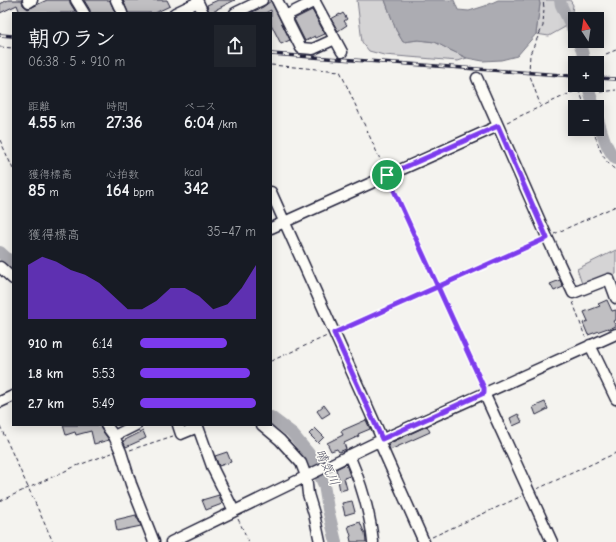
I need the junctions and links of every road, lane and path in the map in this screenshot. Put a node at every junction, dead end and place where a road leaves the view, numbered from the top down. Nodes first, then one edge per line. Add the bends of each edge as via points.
1 (28, 0) edge
2 (32, 0) edge
3 (76, 0) edge
4 (116, 0) edge
5 (262, 0) edge
6 (277, 0) edge
7 (315, 0) edge
8 (543, 0) edge
9 (197, 1) edge
10 (83, 12) edge
11 (122, 12) edge
12 (177, 12) edge
13 (202, 12) edge
14 (237, 12) edge
15 (285, 16) junction
16 (335, 38) junction
17 (0, 47) edge
18 (12, 48) edge
19 (616, 50) edge
20 (342, 52) dead end
21 (606, 54) dead end
22 (272, 65) edge
23 (477, 78) dead end
24 (616, 90) edge
25 (604, 92) edge
26 (583, 100) edge
27 (541, 107) junction
28 (498, 126) junction
29 (596, 136) edge
30 (0, 140) edge
31 (12, 167) edge
32 (616, 170) edge
33 (387, 175) junction
34 (272, 194) edge
35 (616, 206) edge
36 (284, 222) junction
37 (272, 228) edge
38 (547, 238) junction
39 (0, 268) edge
40 (12, 278) edge
41 (612, 278) edge
42 (438, 286) junction
43 (573, 293) junction
44 (616, 298) edge
45 (334, 333) junction
46 (616, 334) edge
47 (590, 345) junction
48 (272, 362) edge
49 (484, 393) junction
50 (12, 396) edge
51 (616, 399) edge
52 (0, 402) edge
53 (0, 426) edge
54 (107, 426) edge
55 (134, 426) edge
56 (201, 426) edge
57 (263, 426) edge
58 (180, 429) edge
59 (114, 436) junction
60 (380, 440) junction
61 (121, 452) junction
62 (616, 453) edge
63 (349, 455) junction
64 (306, 476) junction
65 (28, 488) junction
66 (529, 493) junction
67 (0, 501) edge
68 (234, 511) junction
69 (53, 542) edge
70 (154, 542) edge
71 (171, 542) edge
72 (249, 542) edge
73 (320, 542) edge
74 (373, 542) edge
75 (423, 542) edge
76 (552, 542) edge

1 - 2 street
3 - 10 street
4 - 11 street
5 - 14 street
6 - 15 street
7 - 15 street
7 - 16 street
8 - 27 path via 543,26 530,54 529,73
9 - 12 street
9 - 13 street
15 - 16 street via 300,48 313,49
16 - 20 street
17 - 18 path
19 - 21 path
22 - 33 path via 340,70
23 - 28 street
24 - 25 path
26 - 27 path via 578,91
27 - 28 path
28 - 33 street
28 - 38 street
29 - 32 path via 603,157
30 - 31 path
33 - 36 street
33 - 42 path
34 - 36 street
35 - 38 path
36 - 37 street
36 - 45 street
38 - 42 path
38 - 43 street
39 - 40 street
41 - 43 street
41 - 44 street
42 - 45 path
42 - 49 path
43 - 47 path via 571,296
45 - 48 path
45 - 60 street
46 - 47 street
47 - 49 street
47 - 51 street
49 - 60 street
49 - 66 street
50 - 52 street
53 - 65 path
54 - 59 street
55 - 59 street
56 - 58 street
56 - 68 street via 213,469
57 - 64 street via 292,452 301,463
58 - 61 path
59 - 61 street
60 - 63 street
60 - 75 street
61 - 65 path via 116,451 76,466
61 - 70 street
62 - 66 path
63 - 64 street
63 - 74 street via 365,498
64 - 68 street
64 - 73 street
65 - 67 path
65 - 69 path
66 - 75 path
66 - 76 street
68 - 71 street
68 - 72 path

